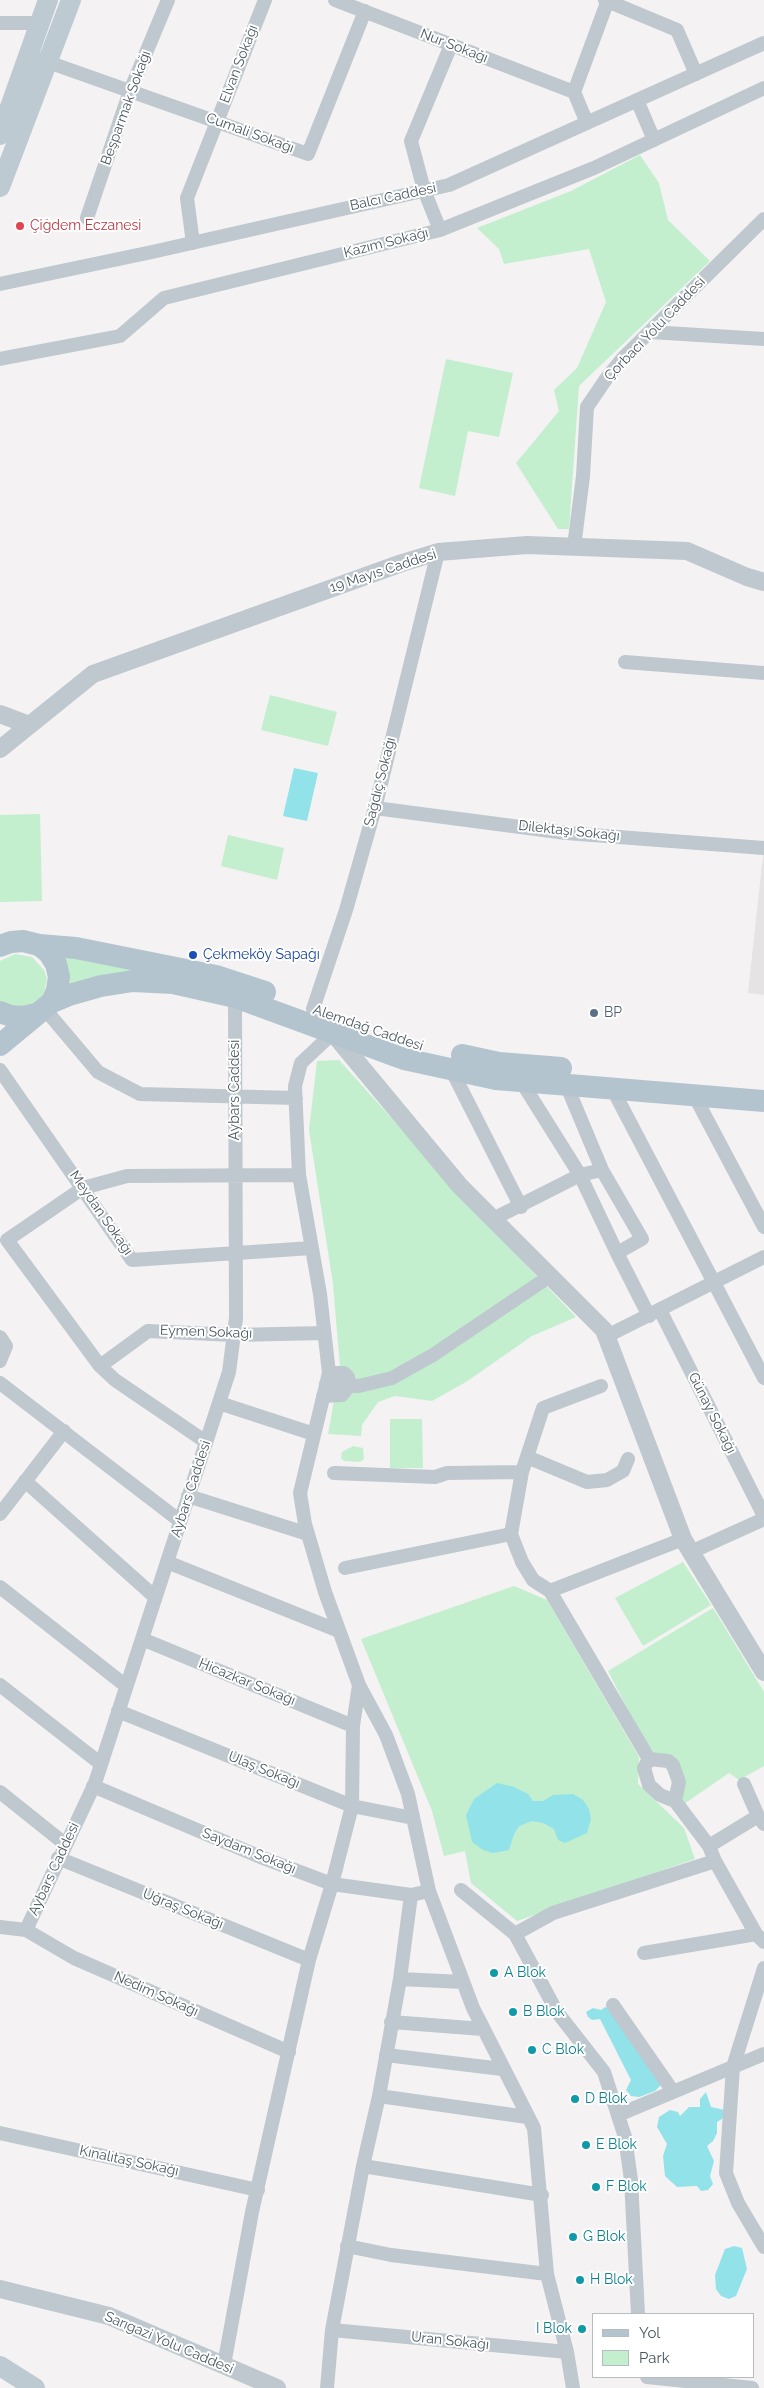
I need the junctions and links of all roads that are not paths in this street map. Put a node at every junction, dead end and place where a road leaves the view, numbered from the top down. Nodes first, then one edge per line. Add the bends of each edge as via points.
1 (48, 0) edge
2 (71, 0) edge
3 (168, 0) edge
4 (265, 0) edge
5 (335, 0) edge
6 (607, 0) edge
7 (365, 12) junction
8 (0, 23) edge
9 (39, 23) junction
10 (764, 43) edge
11 (451, 44) junction
12 (28, 55) junction
13 (47, 63) junction
14 (696, 74) junction
15 (764, 88) edge
16 (130, 91) junction
17 (574, 92) junction
18 (637, 100) junction
19 (217, 121) junction
20 (587, 123) junction
21 (0, 135) edge
22 (654, 140) junction
23 (0, 187) edge
24 (424, 190) junction
25 (87, 218) dead end
26 (764, 219) edge
27 (440, 230) junction
28 (193, 243) junction
29 (0, 284) edge
30 (650, 332) junction
31 (764, 339) edge
32 (0, 359) edge
33 (574, 547) junction
34 (438, 552) junction
35 (764, 582) edge
36 (625, 662) dead end
37 (764, 673) edge
38 (0, 714) edge
39 (29, 725) junction
40 (0, 749) edge
41 (375, 808) junction
42 (764, 848) edge
43 (0, 933) edge
44 (31, 943) junction
45 (0, 946) edge
46 (235, 998) junction
47 (44, 1008) junction
48 (312, 1009) junction
49 (0, 1012) edge
50 (333, 1033) junction
51 (0, 1045) edge
52 (451, 1069) junction
53 (0, 1070) edge
54 (614, 1080) junction
55 (521, 1081) junction
56 (566, 1084) junction
57 (764, 1085) edge
58 (694, 1095) junction
59 (235, 1096) junction
60 (296, 1098) junction
61 (764, 1101) edge
62 (602, 1170) junction
63 (235, 1174) junction
64 (299, 1175) junction
65 (580, 1175) junction
66 (83, 1188) junction
67 (521, 1206) junction
68 (493, 1219) junction
69 (764, 1227) edge
70 (3, 1235) edge
71 (312, 1248) junction
72 (236, 1252) junction
73 (617, 1253) junction
74 (764, 1257) edge
75 (550, 1276) junction
76 (714, 1283) junction
77 (654, 1313) junction
78 (324, 1333) junction
79 (234, 1335) junction
80 (607, 1336) junction
81 (0, 1337) edge
82 (0, 1361) edge
83 (100, 1366) junction
84 (764, 1378) edge
85 (0, 1382) edge
86 (326, 1384) junction
87 (349, 1386) junction
88 (601, 1386) dead end
89 (219, 1403) junction
90 (64, 1432) junction
91 (314, 1434) junction
92 (206, 1442) junction
93 (527, 1457) junction
94 (628, 1459) dead end
95 (522, 1472) junction
96 (334, 1473) dead end
97 (25, 1481) junction
98 (188, 1496) junction
99 (0, 1514) edge
100 (764, 1518) edge
101 (180, 1521) junction
102 (308, 1534) junction
103 (511, 1534) junction
104 (687, 1546) junction
105 (167, 1562) junction
106 (345, 1568) dead end
107 (0, 1586) edge
108 (550, 1591) junction
109 (155, 1597) junction
110 (339, 1631) junction
111 (142, 1639) junction
112 (764, 1672) edge
113 (0, 1685) edge
114 (359, 1685) junction
115 (126, 1686) junction
116 (118, 1711) junction
117 (353, 1726) junction
118 (649, 1759) junction
119 (101, 1764) junction
120 (744, 1784) dead end
121 (93, 1786) junction
122 (0, 1792) edge
123 (675, 1801) junction
124 (352, 1806) junction
125 (413, 1818) junction
126 (761, 1820) edge
127 (65, 1844) junction
128 (709, 1846) junction
129 (58, 1858) junction
130 (715, 1860) junction
131 (332, 1884) junction
132 (460, 1890) dead end
133 (428, 1891) junction
134 (411, 1895) junction
135 (0, 1927) edge
136 (26, 1930) junction
137 (515, 1934) junction
138 (760, 1938) edge
139 (644, 1953) dead end
140 (309, 1960) junction
141 (764, 1968) edge
142 (400, 1979) junction
143 (463, 1982) junction
144 (613, 2005) dead end
145 (392, 2022) junction
146 (483, 2029) junction
147 (289, 2052) junction
148 (764, 2054) edge
149 (386, 2056) junction
150 (733, 2067) junction
151 (502, 2069) junction
152 (672, 2090) junction
153 (379, 2096) junction
154 (618, 2115) junction
155 (527, 2117) junction
156 (0, 2133) edge
157 (363, 2166) junction
158 (258, 2190) junction
159 (542, 2195) junction
160 (347, 2246) junction
161 (764, 2246) edge
162 (547, 2274) junction
163 (0, 2289) edge
164 (638, 2313) edge
165 (332, 2330) junction
166 (567, 2352) junction
167 (0, 2366) edge
168 (224, 2366) junction
169 (651, 2378) edge
170 (24, 2385) edge
171 (676, 2385) edge
172 (277, 2388) edge
173 (327, 2388) edge
174 (573, 2388) edge
175 (752, 2388) edge

1 - 9 main road
2 - 13 main road
3 - 16 street, Beşparmak Sokağı
4 - 19 street, Elvan Sokağı
5 - 7 street, Nur Sokağı
6 - 14 street via 676,30
6 - 17 street
7 - 11 street, Nur Sokağı
7 - 19 street, Cumali Sokağı via 308,154
8 - 9 street
9 - 12 main road
10 - 14 street, Balcı Caddesi
11 - 17 street, Nur Sokağı
11 - 24 street via 411,141
12 - 13 street, Cumali Sokağı
12 - 21 main road
13 - 16 street, Cumali Sokağı
13 - 23 main road
14 - 18 street, Balcı Caddesi
15 - 22 street, Kazım Sokağı
16 - 19 street, Cumali Sokağı
16 - 25 street, Beşparmak Sokağı
17 - 20 street
18 - 20 street, Balcı Caddesi
18 - 22 street
19 - 28 street, Elvan Sokağı via 187,198
20 - 24 street, Balcı Caddesi via 449,185
22 - 27 street, Kazım Sokağı via 594,168
24 - 27 street
24 - 28 street, Balcı Caddesi
26 - 30 street, Çorbacı Yolu Caddesi
27 - 32 street, Kazım Sokağı via 164,298 120,336
28 - 29 street, Balcı Caddesi
30 - 31 street
30 - 33 street, Çorbacı Yolu Caddesi via 606,378 587,407 584,476
33 - 34 street, 19 Mayıs Caddesi via 527,545
33 - 35 street, 19 Mayıs Caddesi via 687,551
34 - 39 street, 19 Mayıs Caddesi via 93,674
34 - 41 street, Sağdıç Sokağı
36 - 37 street
38 - 39 street
39 - 40 street, 19 Mayıs Caddesi
41 - 42 street, Dilektaşı Sokağı via 566,832
41 - 48 street, Sağdıç Sokağı via 346,910
43 - 44 main road
44 - 45 main road, Alemdağ Caddesi via 11,942
44 - 47 main road via 49,953 59,977 57,990
44 - 48 main road, Alemdağ Caddesi via 76,948 216,976
46 - 47 main road, Alemdağ Caddesi via 173,983 133,981 101,986
46 - 50 main road, Alemdağ Caddesi
46 - 59 street, Aybars Caddesi
47 - 49 main road, Alemdağ Caddesi via 23,1018
47 - 51 main road, Alemdağ Caddesi
47 - 59 street via 98,1072 140,1094
48 - 54 main road, Alemdağ Caddesi via 408,1044 490,1061
50 - 52 main road, Alemdağ Caddesi via 404,1059
50 - 60 street via 301,1063 295,1086
50 - 68 street via 459,1185
52 - 55 main road, Alemdağ Caddesi
52 - 67 street
53 - 66 street, Meydan Sokağı
54 - 56 main road, Alemdağ Caddesi
54 - 57 main road, Alemdağ Caddesi
54 - 58 main road, Alemdağ Caddesi
54 - 76 street
55 - 56 main road, Alemdağ Caddesi
55 - 65 street
56 - 62 street
58 - 61 main road, Alemdağ Caddesi
58 - 69 street
59 - 60 street
59 - 63 street, Aybars Caddesi
60 - 64 street
62 - 65 street
62 - 73 street via 642,1238
63 - 64 street
63 - 66 street via 127,1176
63 - 72 street, Aybars Caddesi
64 - 71 street
65 - 67 street
65 - 73 street
66 - 70 street
66 - 72 street, Meydan Sokağı via 132,1260
67 - 68 street
68 - 75 street
70 - 83 street
71 - 72 street, Meydan Sokağı
71 - 78 street
72 - 79 street, Aybars Caddesi
73 - 77 street, Günay Sokağı
74 - 76 street
75 - 80 street
75 - 87 street via 465,1334 392,1378
76 - 77 street
76 - 84 street
77 - 80 street
77 - 100 street, Günay Sokağı
78 - 79 street, Eymen Sokağı
78 - 86 street
79 - 83 street, Eymen Sokağı via 148,1330
79 - 89 street, Aybars Caddesi via 229,1372
80 - 104 street
81 - 82 street via 6,1346
83 - 92 street via 115,1380
85 - 90 street
86 - 87 street via 342,1395
86 - 87 street via 344,1373
86 - 91 street
88 - 93 street via 543,1408
89 - 91 street
89 - 92 street, Aybars Caddesi
90 - 97 street
90 - 101 street
91 - 102 street via 300,1493
92 - 98 street, Aybars Caddesi
93 - 94 street via 587,1482 607,1480 623,1471
93 - 95 street
95 - 96 street via 447,1473 435,1477
95 - 103 street
97 - 99 street
97 - 109 street
98 - 101 street, Aybars Caddesi
98 - 102 street
100 - 104 street
101 - 105 street, Aybars Caddesi
102 - 110 street
103 - 106 street
103 - 108 street via 533,1580
104 - 108 street
104 - 112 street
105 - 109 street, Aybars Caddesi
105 - 110 street
107 - 115 street
108 - 118 street
109 - 111 street, Aybars Caddesi
110 - 114 street
111 - 115 street, Aybars Caddesi
111 - 117 street, Hicazkar Sokağı
113 - 119 street
114 - 117 street
114 - 125 street via 386,1735 408,1794
115 - 116 street, Aybars Caddesi
116 - 119 street, Aybars Caddesi
116 - 124 street, Ulaş Sokağı
117 - 124 street
118 - 123 street via 644,1768 648,1785
118 - 123 street via 668,1761 673,1765 679,1782
119 - 121 street, Aybars Caddesi
120 - 126 street
121 - 127 street, Aybars Caddesi
121 - 131 street, Saydam Sokağı
122 - 127 street
123 - 128 street
124 - 125 street, Ulaş Sokağı
124 - 131 street
125 - 133 street
126 - 128 street
127 - 129 street, Aybars Caddesi
128 - 130 street
129 - 136 street, Aybars Caddesi
129 - 140 street, Uğraş Sokağı
130 - 137 street via 553,1913
130 - 138 street
131 - 134 street, Saydam Sokağı
131 - 140 street
132 - 137 street
133 - 134 street
133 - 143 street
134 - 142 street
135 - 136 street, Aybars Caddesi
136 - 147 street, Nedim Sokağı via 74,1958
137 - 154 street via 557,2012 604,2072
138 - 139 street
140 - 147 street
141 - 150 street
142 - 143 street
142 - 145 street
143 - 146 street
144 - 152 street
145 - 146 street
145 - 149 street
146 - 151 street
147 - 158 street
148 - 150 street
149 - 151 street
149 - 153 street
150 - 152 street
150 - 161 street via 726,2173 738,2203
151 - 155 street
152 - 154 street
153 - 155 street
153 - 157 street
154 - 164 street via 625,2137 631,2180
155 - 159 street via 534,2128
156 - 158 street, Kınalıtaş Sokağı
157 - 159 street
157 - 160 street
158 - 168 street
159 - 162 street
160 - 162 street via 391,2255
160 - 165 street
162 - 166 street
163 - 168 street, Sarıgazi Yolu Caddesi via 109,2316
165 - 166 street, Uran Sokağı
165 - 173 street
166 - 174 street
167 - 170 main road
168 - 172 street, Sarıgazi Yolu Caddesi
169 - 171 street
171 - 175 street

